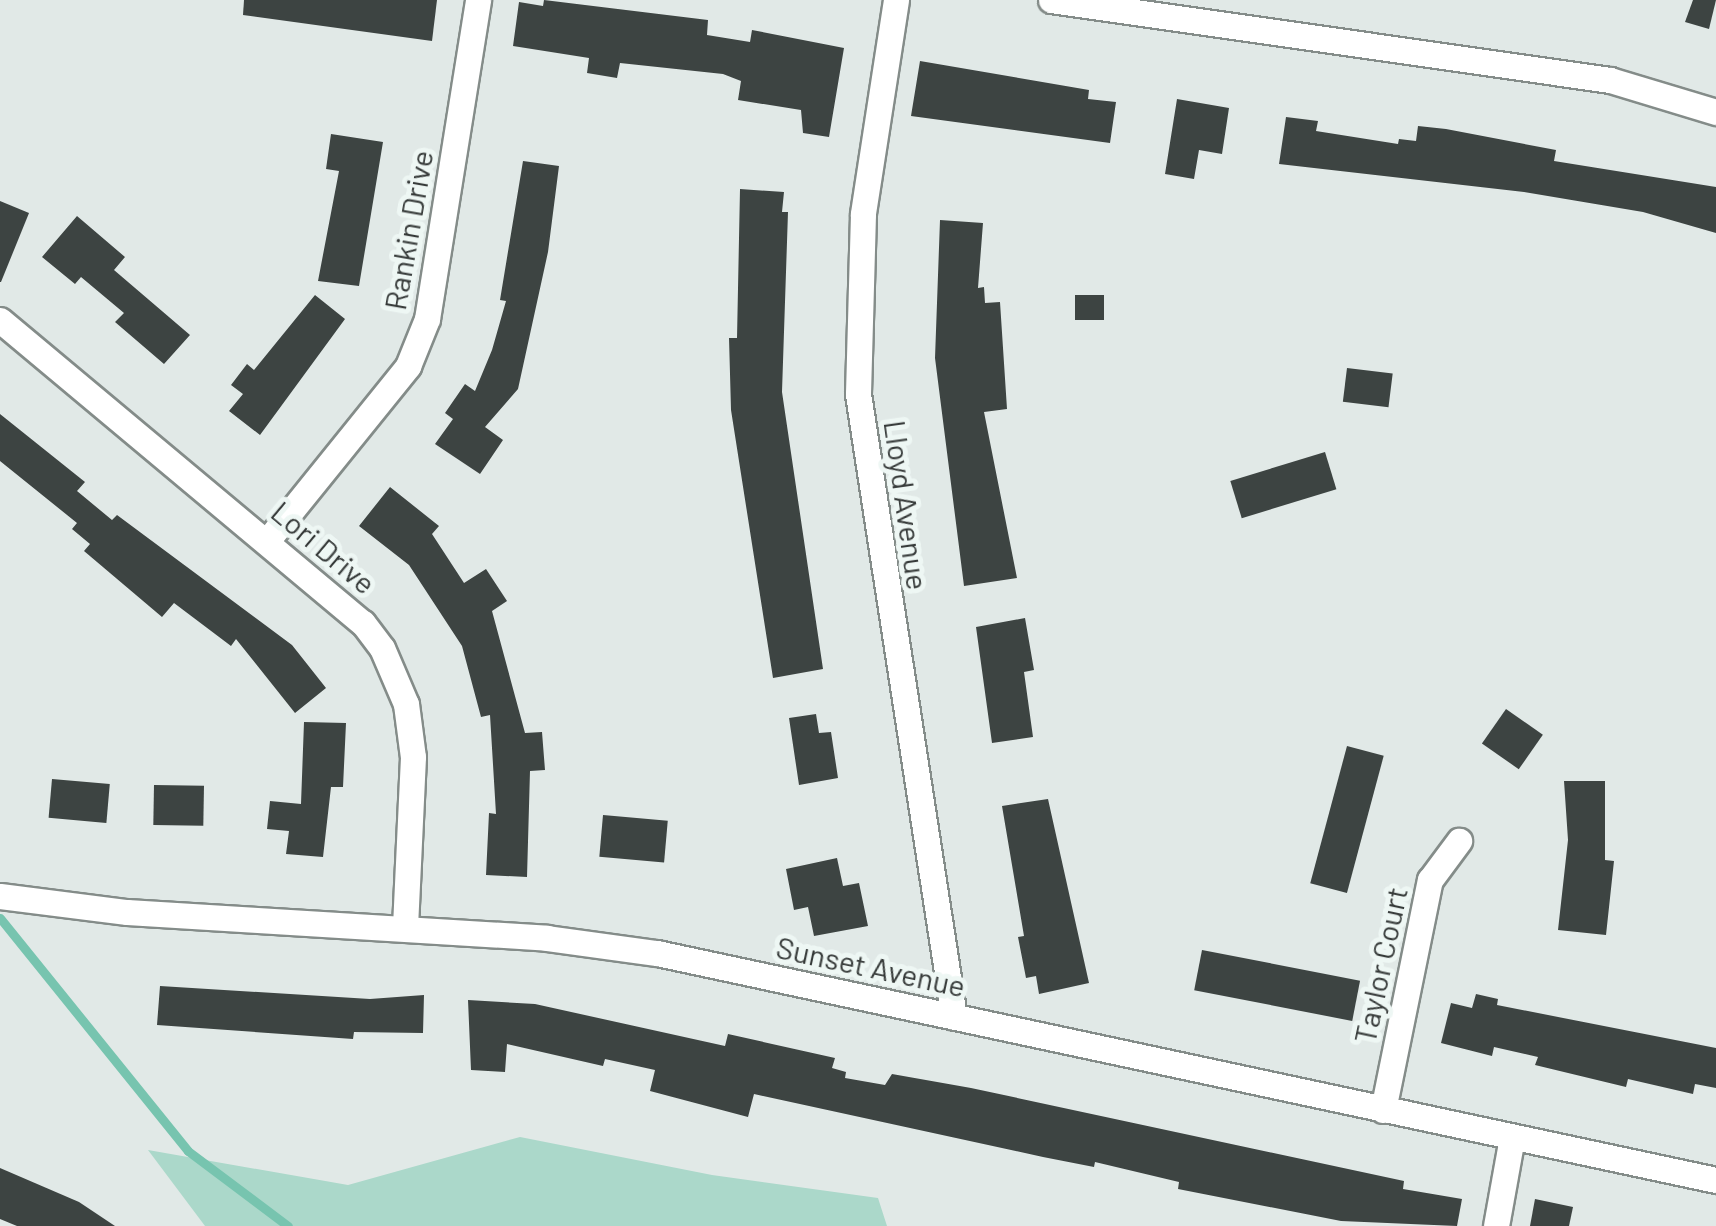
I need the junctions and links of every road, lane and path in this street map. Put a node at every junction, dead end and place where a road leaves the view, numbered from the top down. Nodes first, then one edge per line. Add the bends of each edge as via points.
1 (478, 0) edge
2 (896, 0) edge
3 (1051, 0) edge
4 (1716, 112) edge
5 (0, 320) edge
6 (267, 541) junction
7 (1460, 841) dead end
8 (0, 896) edge
9 (405, 926) junction
10 (954, 1017) junction
11 (1383, 1110) junction
12 (1512, 1137) junction
13 (1716, 1180) edge
14 (1496, 1226) edge

1 - 6 street, Rankin Drive via 427,320 408,366
2 - 10 street, Lloyd Avenue via 863,214 858,394
3 - 4 street via 1610,80
5 - 6 street, Lori Drive
6 - 9 street, Lori Drive via 363,623 396,675 413,757
7 - 11 street, Taylor Court via 1430,880
8 - 9 street, Sunset Avenue via 127,912
9 - 10 street, Sunset Avenue via 657,953
10 - 11 street, Sunset Avenue
11 - 12 street, Sunset Avenue
12 - 13 street, Sunset Avenue
12 - 14 street

